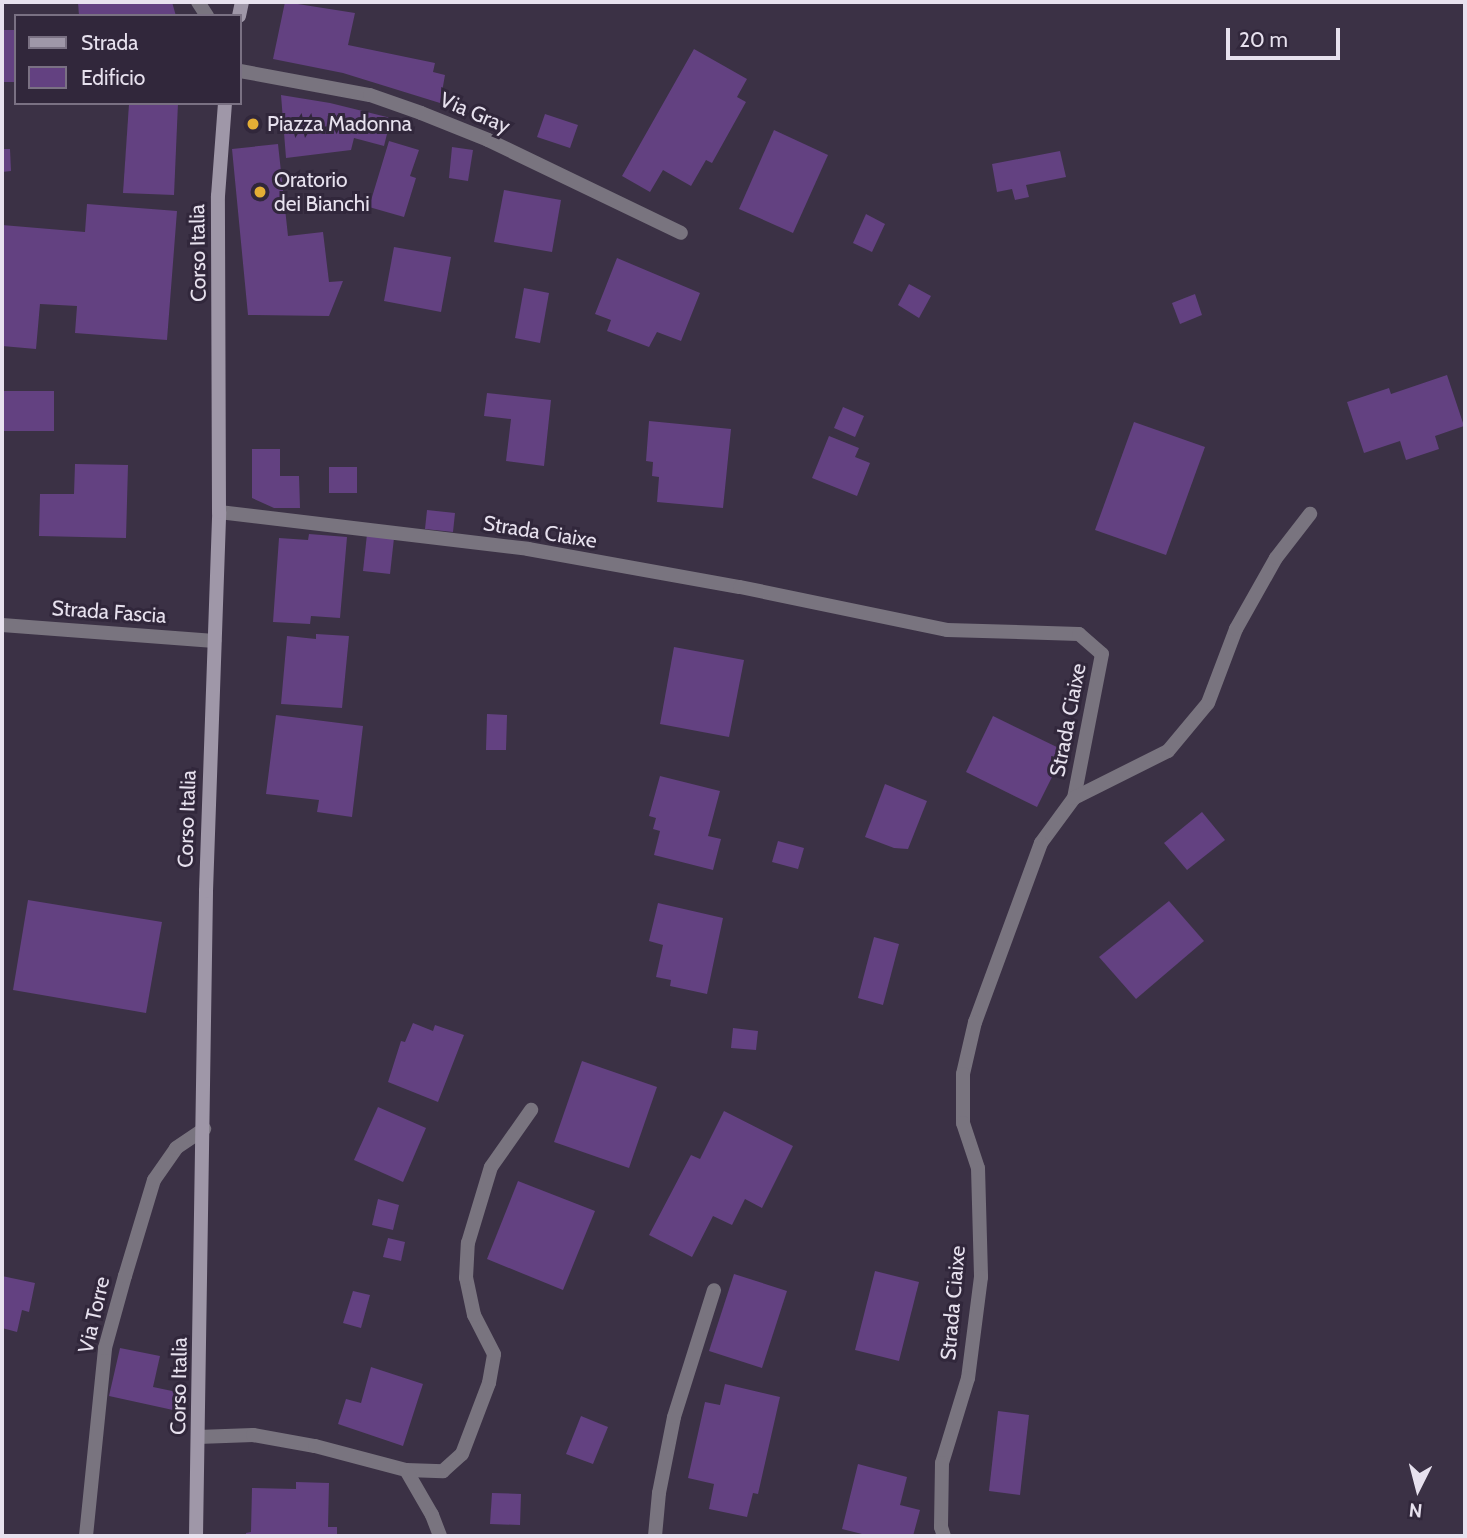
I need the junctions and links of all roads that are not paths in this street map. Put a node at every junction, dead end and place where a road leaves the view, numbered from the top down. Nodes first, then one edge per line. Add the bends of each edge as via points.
1 (242, 71) edge
2 (225, 105) edge
3 (681, 233) dead end
4 (219, 512) junction
5 (1310, 514) dead end
6 (2, 625) edge
7 (214, 641) junction
8 (1074, 798) junction
9 (531, 1110) dead end
10 (204, 1129) junction
11 (714, 1290) dead end
12 (198, 1437) junction
13 (406, 1470) junction
14 (86, 1536) edge
15 (196, 1536) edge
16 (440, 1536) edge
17 (655, 1536) edge
18 (944, 1536) edge

1 - 3 street, Via Gray via 370,95 421,113 488,140
2 - 4 main road, Corso Italia via 218,196
4 - 7 main road, Corso Italia
4 - 8 street, Strada Ciaixe via 528,549 947,630 1079,634 1102,654
5 - 8 street via 1276,558 1236,629 1208,703 1168,751
6 - 7 street, Strada Fascia
7 - 10 main road, Corso Italia
8 - 18 street, Strada Ciaixe via 1041,843 975,1022 963,1074 964,1123 978,1168 981,1277 968,1378 942,1462
9 - 13 street via 491,1167 468,1243 466,1278 474,1315 494,1354 478,1415 462,1454 443,1471
10 - 12 main road, Corso Italia
10 - 14 street, Via Torre via 176,1148 154,1180 125,1276 105,1348
11 - 17 street via 674,1417
12 - 13 street via 253,1435
12 - 15 main road, Corso Italia
13 - 16 street

